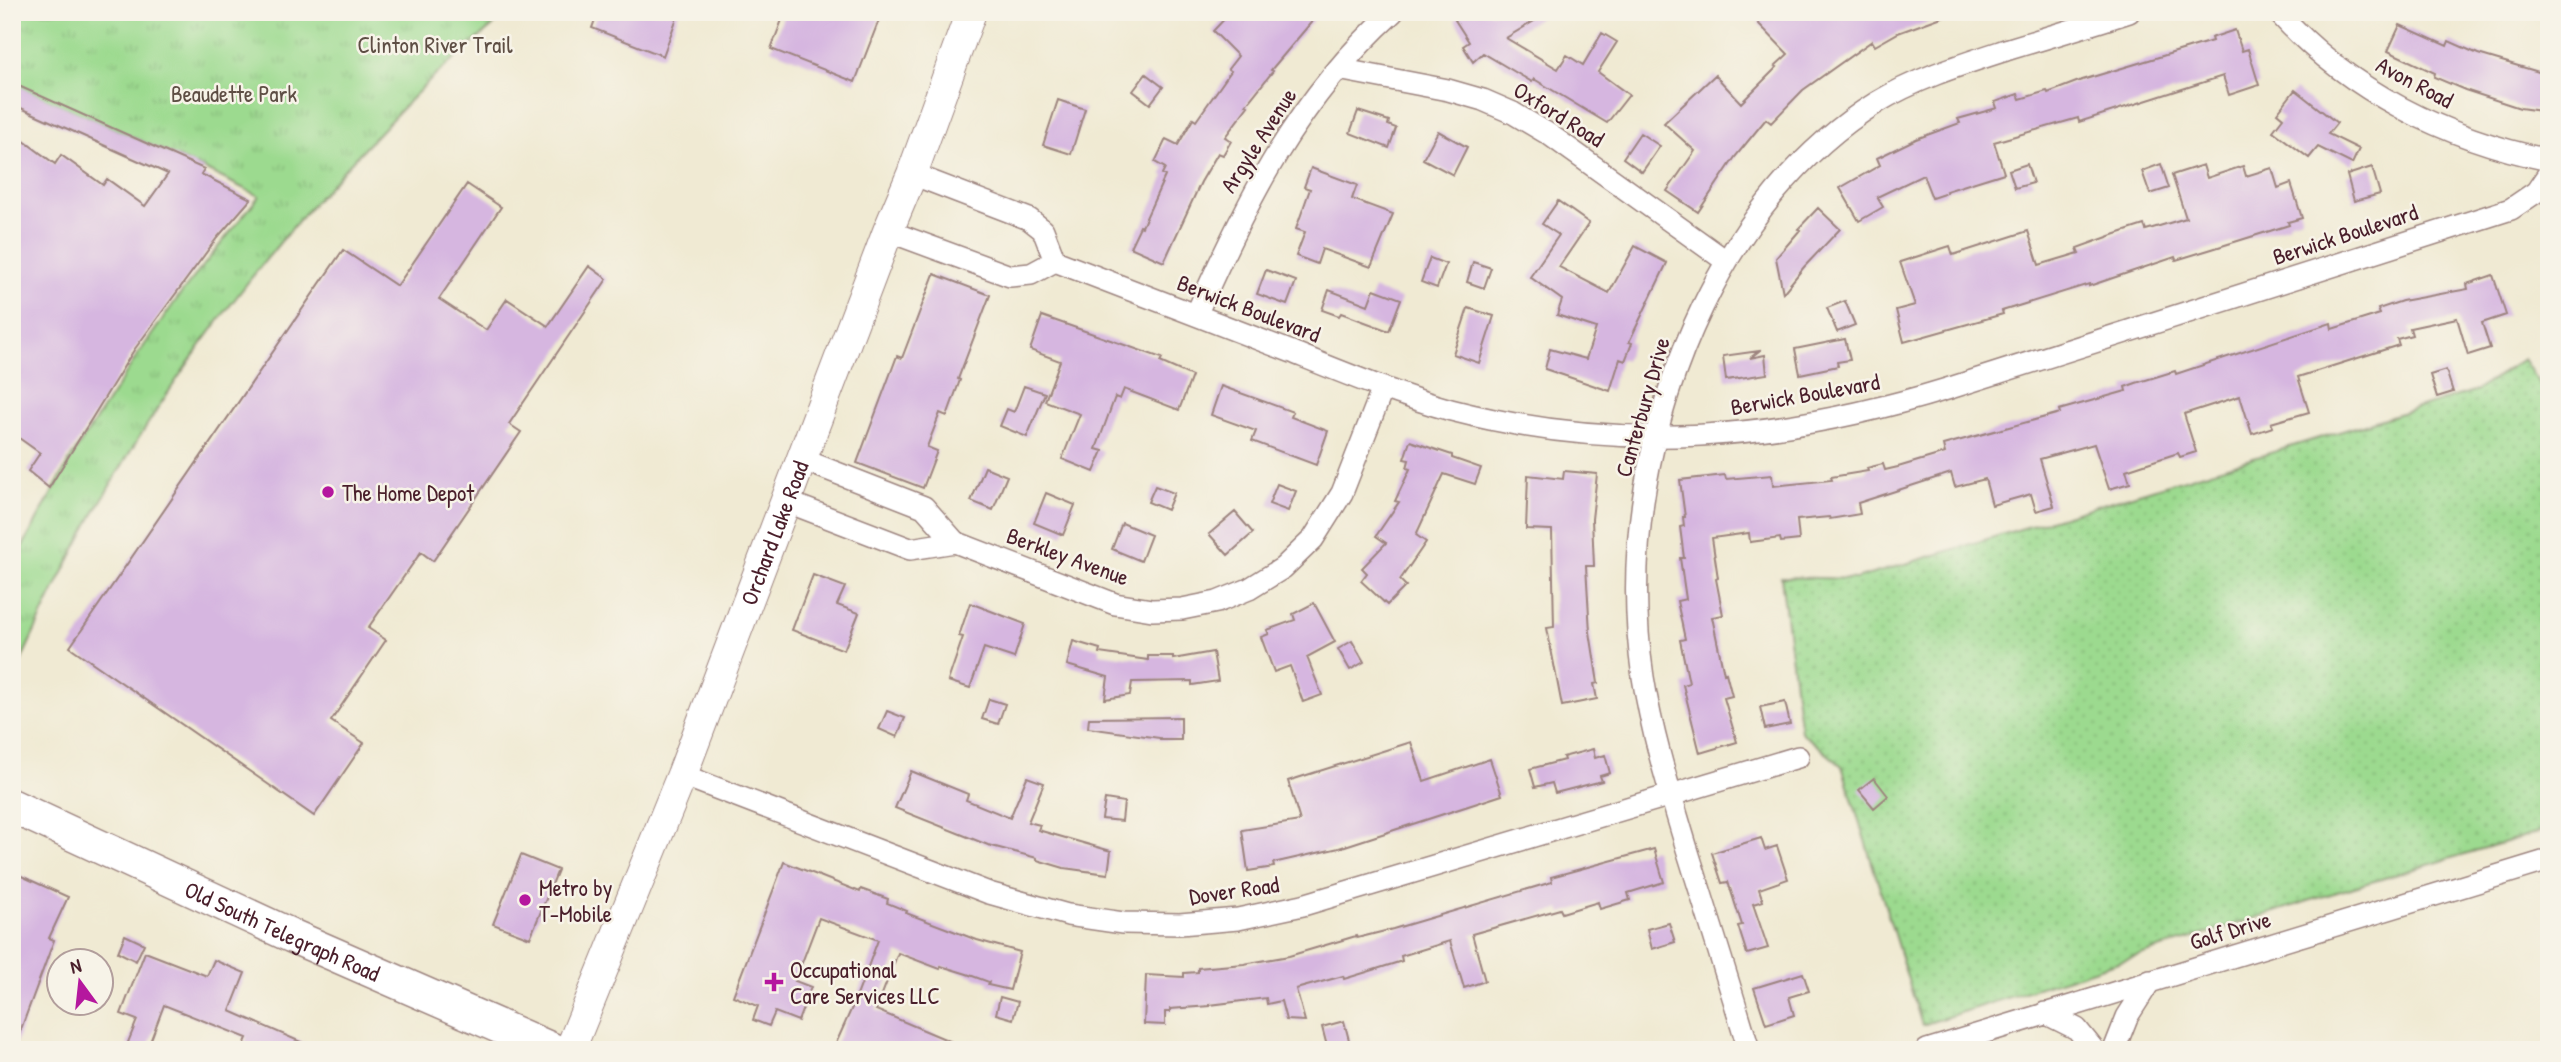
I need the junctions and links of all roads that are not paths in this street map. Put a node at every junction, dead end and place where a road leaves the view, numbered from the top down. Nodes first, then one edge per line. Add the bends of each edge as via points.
1 (971, 12) edge
2 (1393, 12) edge
3 (2129, 12) edge
4 (2278, 12) edge
5 (1338, 69) junction
6 (2549, 160) edge
7 (2549, 173) edge
8 (912, 174) junction
9 (888, 231) junction
10 (1055, 261) junction
11 (1726, 261) junction
12 (1196, 315) junction
13 (1383, 388) junction
14 (1656, 437) junction
15 (801, 459) junction
16 (785, 501) junction
17 (955, 542) junction
18 (1798, 757) dead end
19 (682, 775) junction
20 (1671, 794) junction
21 (12, 806) edge
22 (2549, 860) edge
23 (2150, 981) junction
24 (2045, 1013) junction
25 (553, 1050) edge
26 (570, 1050) edge
27 (1749, 1050) edge
28 (1927, 1050) edge
29 (2094, 1050) edge
30 (2114, 1050) edge

1 - 8 main road, Orchard Lake Road
2 - 5 street, Argyle Avenue
3 - 11 street, Canterbury Drive via 1936,74 1877,103 1823,142 1784,181
4 - 6 street, Avon Road via 2311,47 2393,104 2495,147
5 - 11 street, Oxford Road via 1448,90 1513,113
5 - 12 street, Argyle Avenue via 1293,127 1254,189
7 - 14 street, Berwick Boulevard via 2536,191 2511,209 1913,399 1786,428
8 - 9 main road, Orchard Lake Road
8 - 10 street via 1029,219 1043,230
9 - 10 street via 1010,276 1031,274
9 - 15 main road, Orchard Lake Road
10 - 12 street, Berwick Boulevard
11 - 14 street, Canterbury Drive via 1677,366
12 - 13 street, Berwick Boulevard
13 - 14 street, Berwick Boulevard via 1509,422
13 - 17 street, Berkley Avenue via 1342,493 1324,525 1283,568 1233,597 1182,609 1133,607 1097,598
14 - 20 street, Canterbury Drive via 1641,516 1637,607 1648,704
15 - 16 main road, Orchard Lake Road
15 - 17 street, Berkley Avenue via 925,507
16 - 17 street via 910,549
16 - 19 main road, Orchard Lake Road
18 - 20 street, Dover Road
19 - 20 street, Dover Road via 1015,902 1068,915 1151,924 1238,919 1303,905
19 - 26 main road, Orchard Lake Road
20 - 27 street, Canterbury Drive
21 - 25 main road, Old South Telegraph Road
22 - 23 street, Golf Drive
23 - 24 street, Golf Drive
23 - 30 street via 2127,1017
24 - 28 street, Golf Drive
24 - 29 street via 2077,1029

